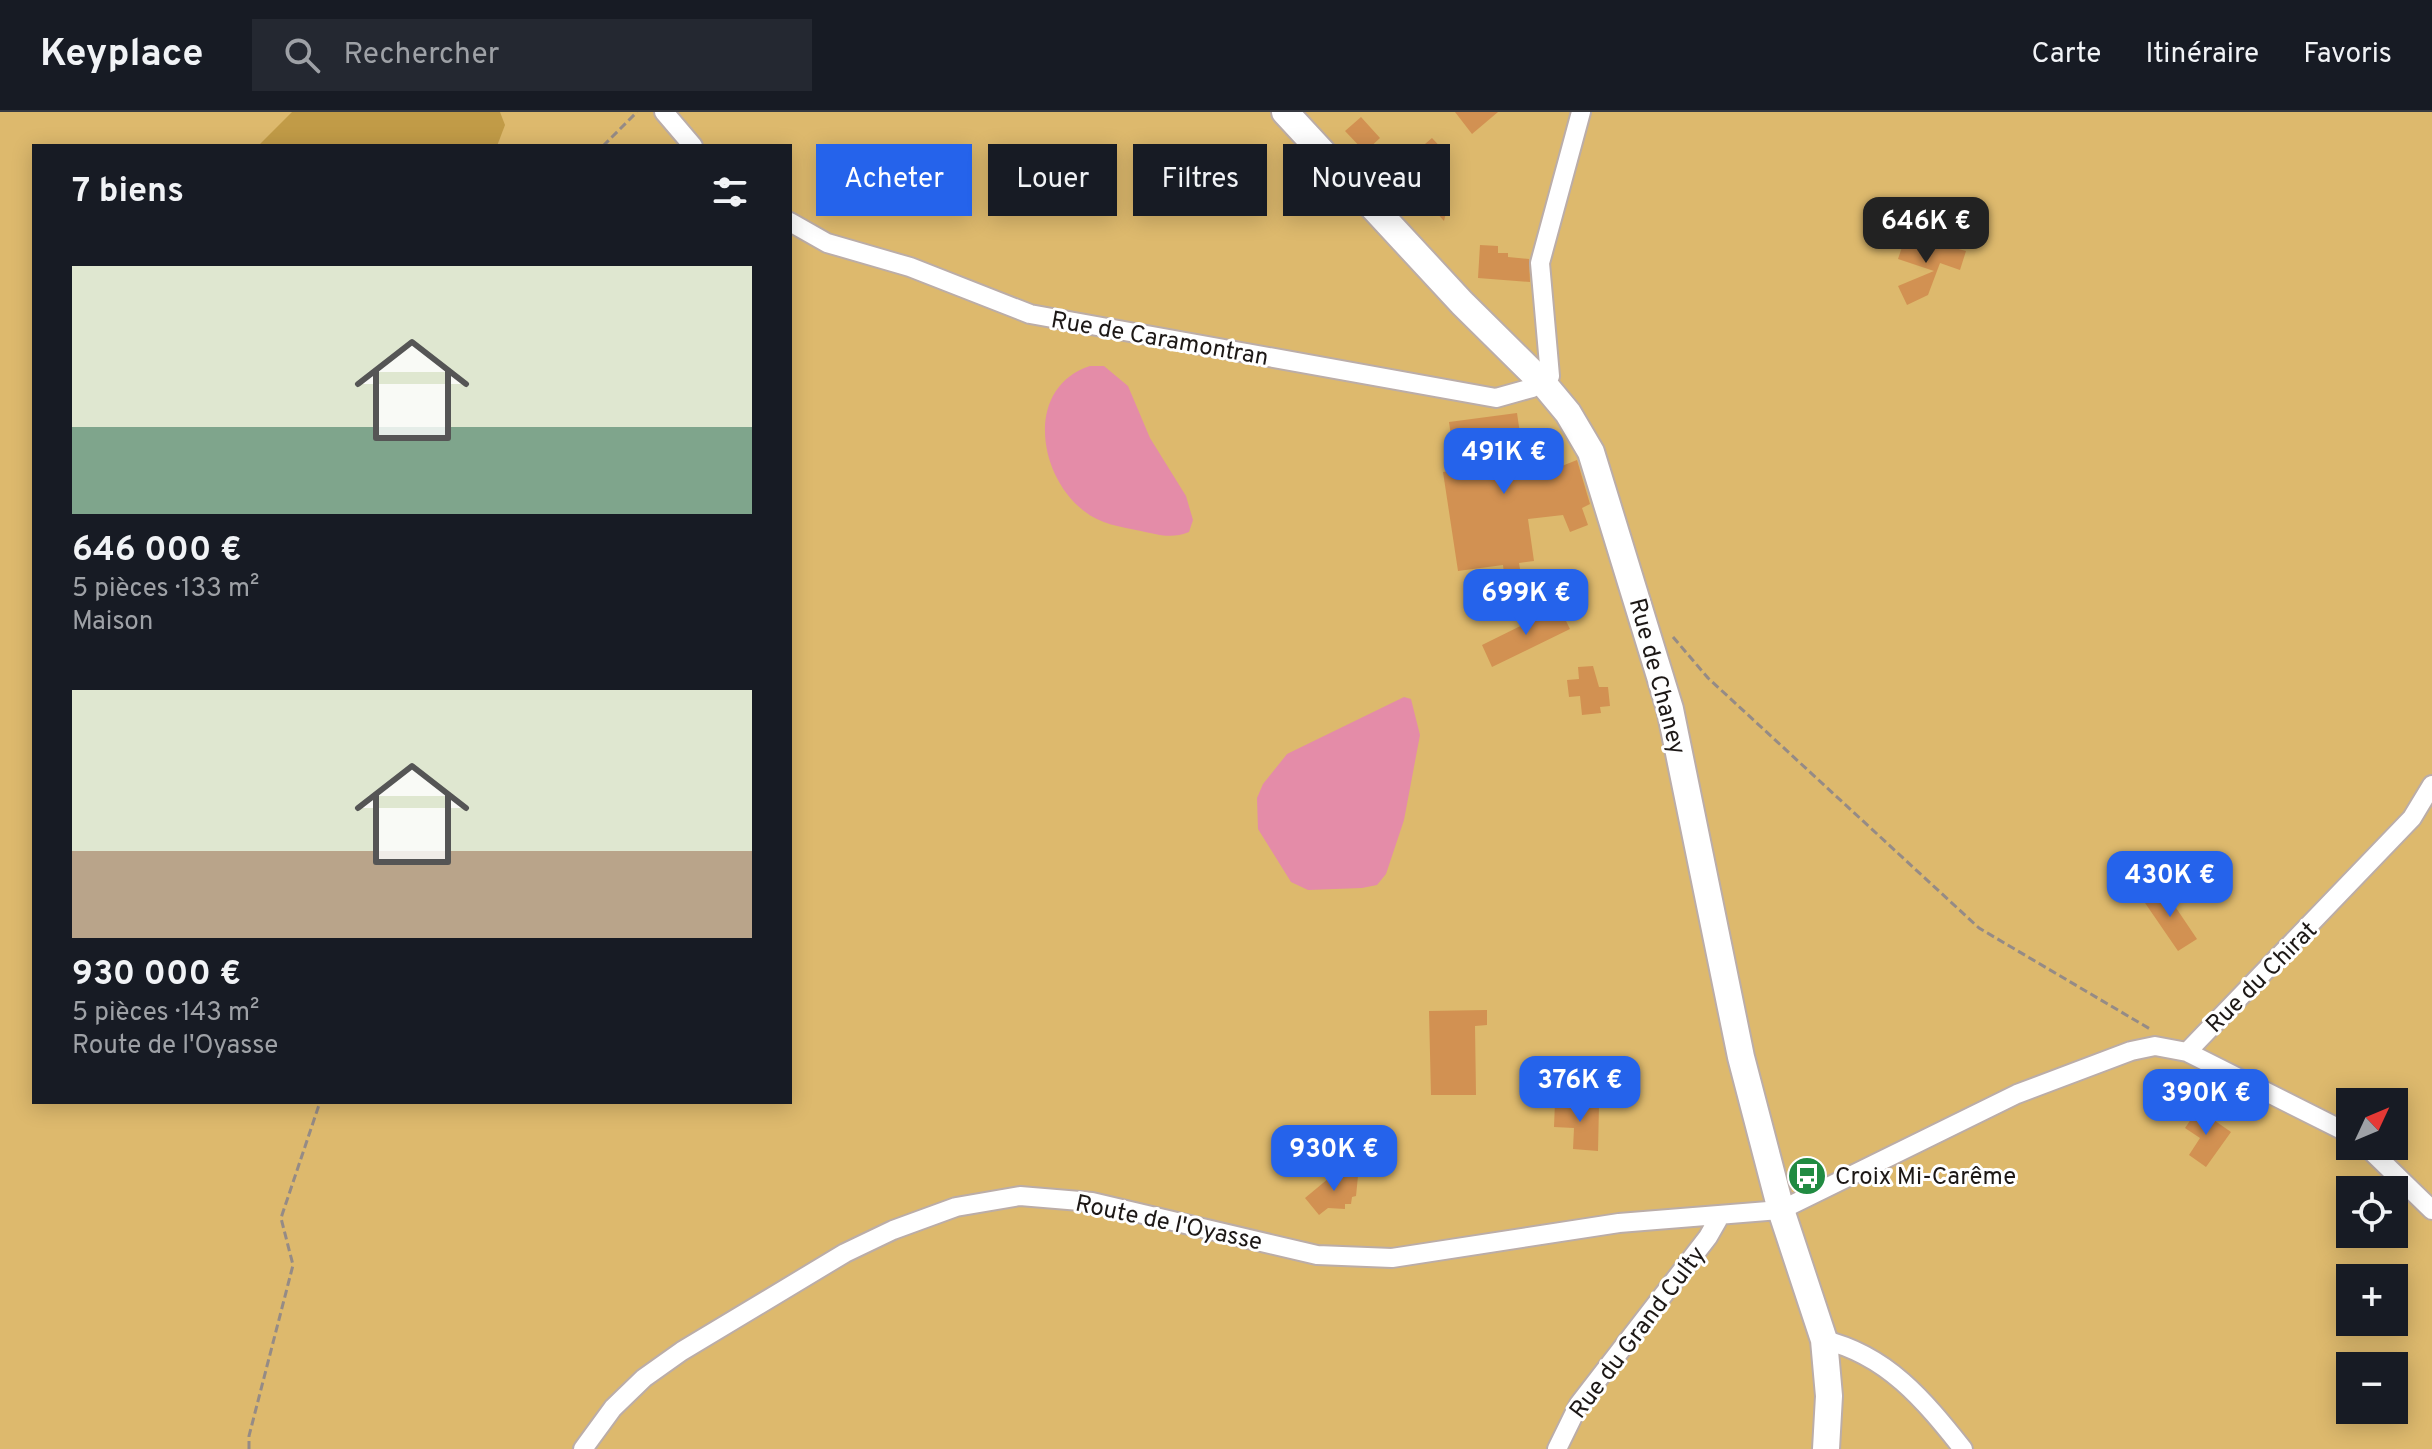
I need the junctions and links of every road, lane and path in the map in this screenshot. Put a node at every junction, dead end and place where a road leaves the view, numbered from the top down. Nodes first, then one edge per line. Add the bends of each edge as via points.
1 (637, 112) edge
2 (664, 112) edge
3 (1285, 112) edge
4 (1581, 112) edge
5 (605, 144) edge
6 (691, 144) edge
7 (792, 223) edge
8 (1543, 383) junction
9 (1667, 630) dead end
10 (2432, 785) edge
11 (2150, 1029) dead end
12 (2187, 1052) junction
13 (319, 1104) edge
14 (2336, 1127) edge
15 (2380, 1160) edge
16 (1781, 1210) junction
17 (2432, 1210) edge
18 (1720, 1216) junction
19 (1824, 1340) junction
20 (249, 1449) edge
21 (583, 1449) edge
22 (1557, 1449) edge
23 (1826, 1449) edge
24 (1963, 1449) edge

1 - 5 path
2 - 6 street
3 - 8 street, Rue de Chaney
4 - 8 street via 1540,263 1550,376
7 - 8 street, Rue de Caramontran via 827,243 910,267 1030,314 1496,398
8 - 16 street, Rue de Chaney via 1591,452 1654,652 1741,1057
9 - 11 path via 1708,678 1979,928
10 - 12 street, Rue du Chirat via 2392,841
12 - 14 street
12 - 16 street, Rue du Chirat via 2155,1046 2131,1051 2017,1094
13 - 20 path via 281,1218 293,1265
15 - 17 street
16 - 18 street, Route de l'Oyasse
16 - 19 street, Rue de Chaney
18 - 21 street, Route de l'Oyasse via 1619,1223 1392,1258 1357,1258 1317,1255 1092,1202 1020,1196 956,1207 845,1253 682,1351 613,1408
18 - 22 street, Rue du Grand Culty via 1579,1404
19 - 23 street, Rue de Chaney
19 - 24 street via 1848,1345 1900,1376

